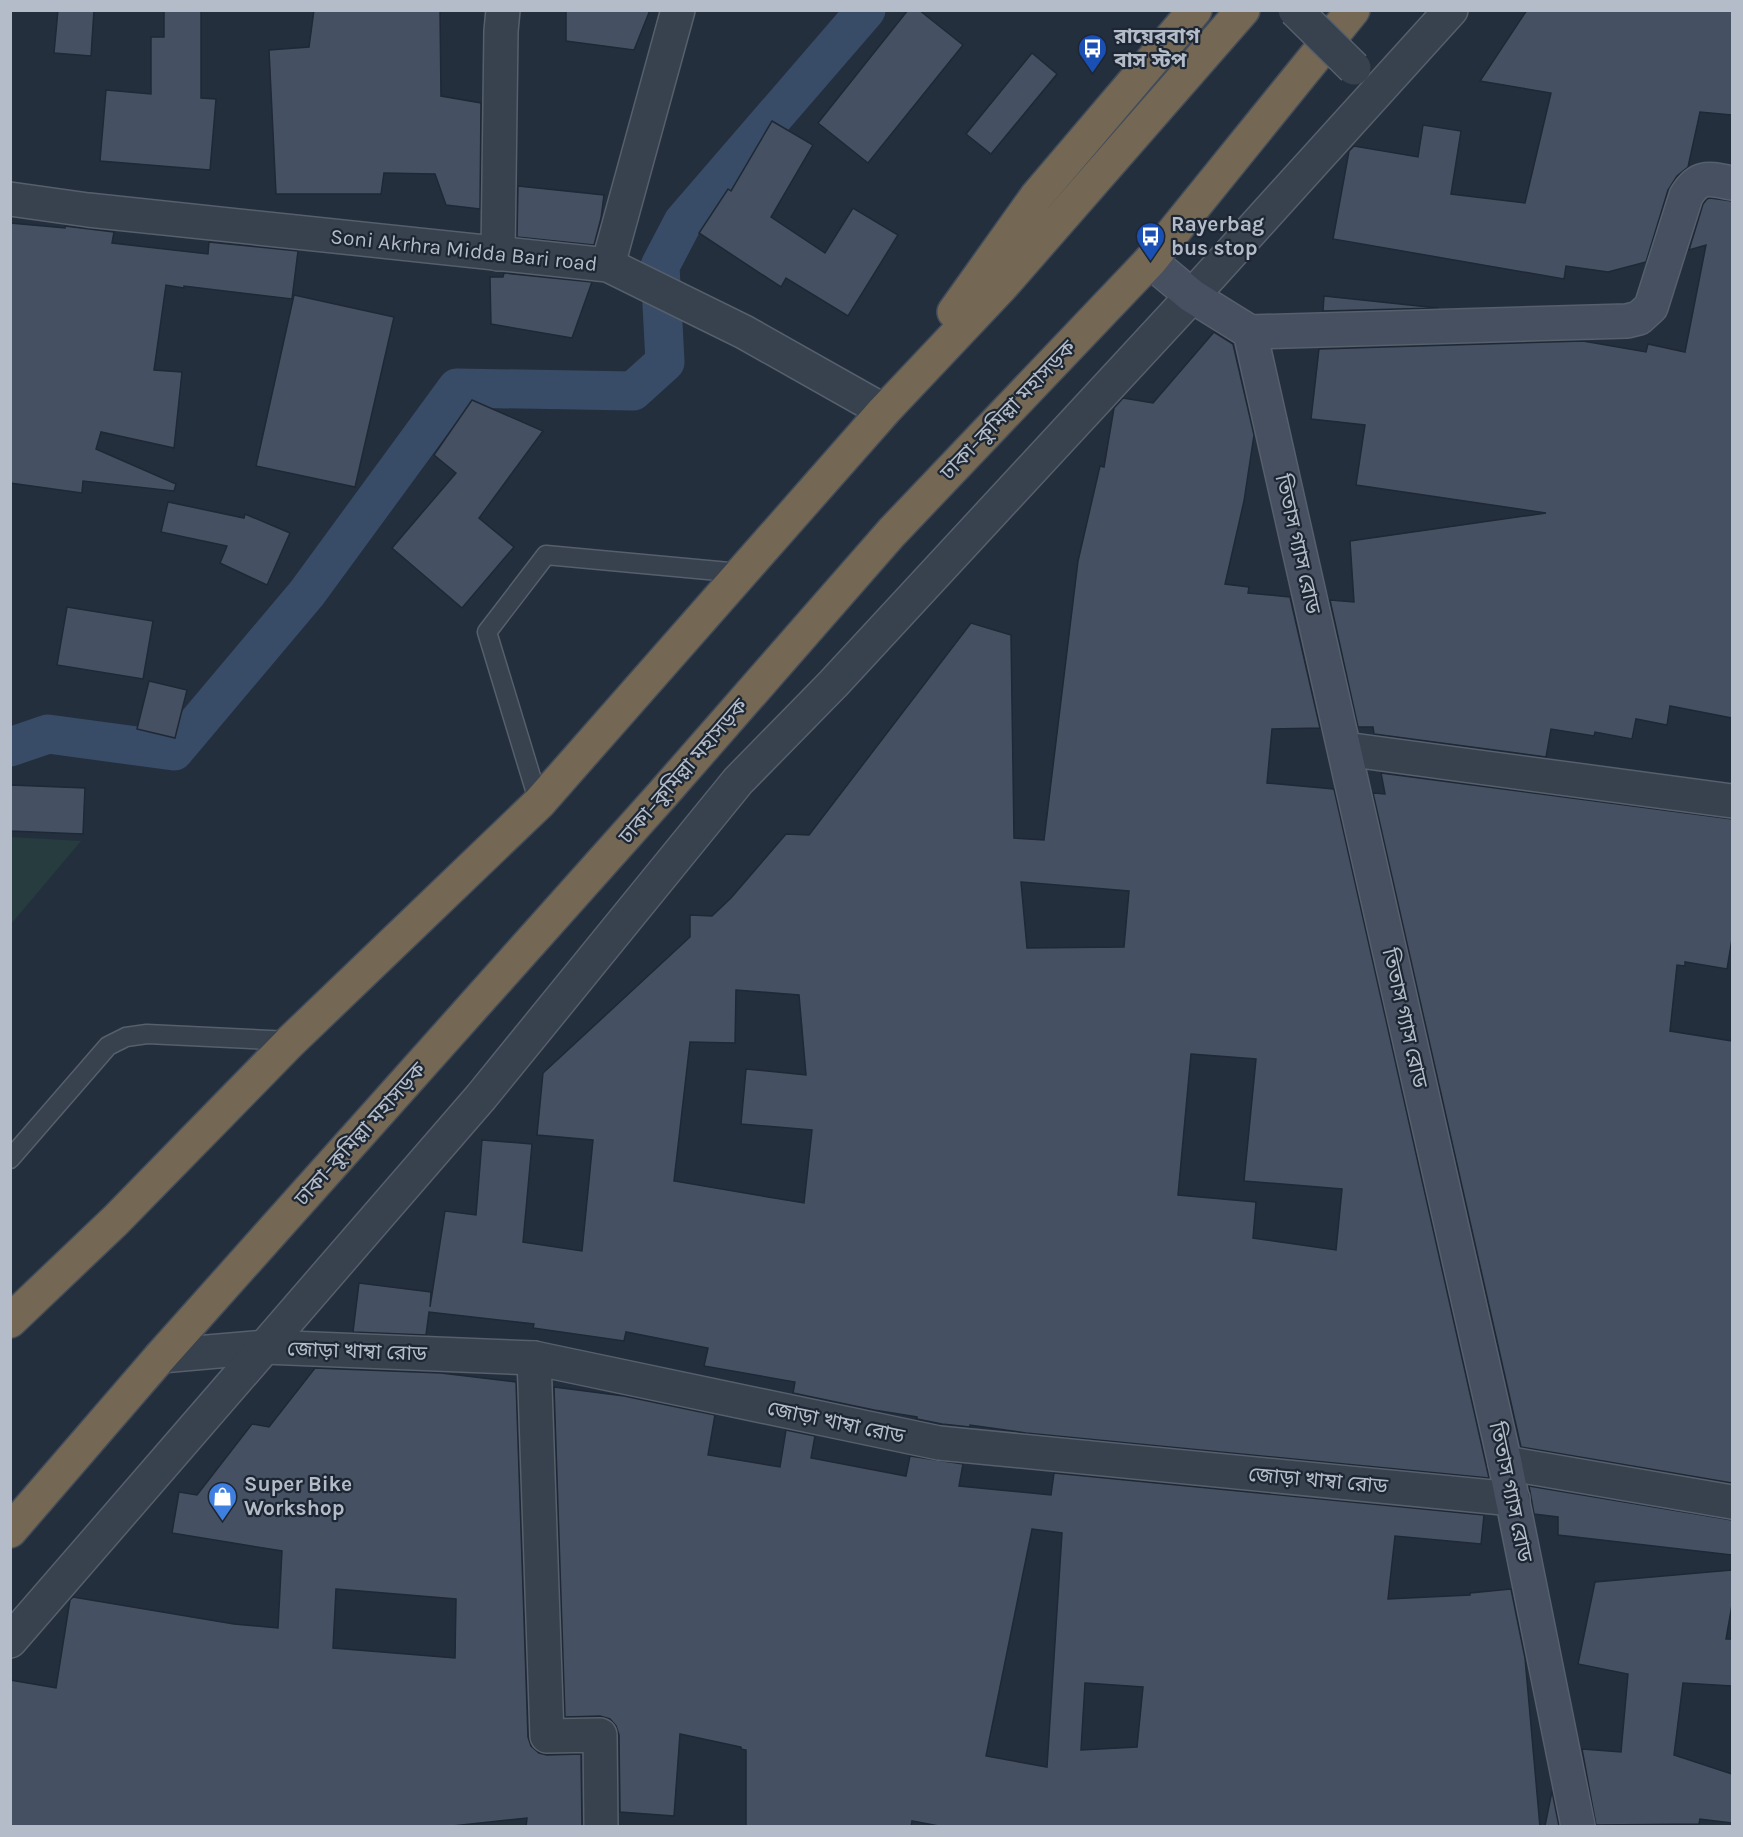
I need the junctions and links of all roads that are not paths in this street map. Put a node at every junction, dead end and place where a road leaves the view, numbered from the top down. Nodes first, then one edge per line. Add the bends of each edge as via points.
1 (503, 10) edge
2 (678, 10) edge
3 (1195, 10) edge
4 (1243, 10) edge
5 (1295, 10) edge
6 (1353, 10) edge
7 (1451, 10) edge
8 (1354, 68) dead end
9 (1732, 183) edge
10 (10, 199) edge
11 (498, 254) junction
12 (1150, 261) junction
13 (609, 265) junction
14 (1192, 296) junction
15 (1250, 332) junction
16 (884, 411) junction
17 (740, 573) junction
18 (1345, 749) junction
19 (1732, 801) edge
20 (539, 803) junction
21 (291, 1041) junction
22 (10, 1159) edge
23 (10, 1321) edge
24 (265, 1347) junction
25 (161, 1356) junction
26 (534, 1358) junction
27 (1505, 1462) junction
28 (1513, 1499) junction
29 (1732, 1502) edge
30 (10, 1531) edge
31 (10, 1641) edge
32 (601, 1827) edge
33 (1578, 1827) edge

1 - 11 street
2 - 13 street
3 - 16 highway via 1036,197
4 - 16 highway via 1001,287
5 - 8 street, bridge
6 - 12 highway, ঢাকা–কুমিল্লা মহাসড়ক
7 - 14 street
9 - 15 street via 1704,179 1693,185 1686,196 1651,307 1639,318
10 - 11 street, Soni Akrhra Midda Bari road
11 - 13 street, Soni Akrhra Midda Bari road
12 - 14 street
12 - 25 highway, ঢাকা–কুমিল্লা মহাসড়ক via 891,532 662,796
13 - 16 street, Soni Akrhra Midda Bari road via 744,332
14 - 15 street
14 - 24 street via 841,676 738,781 481,1097
15 - 18 street, তিতাস গ্যাস রোড
16 - 17 highway
17 - 20 highway
17 - 20 lane via 546,555 487,632
18 - 19 street
18 - 27 street, তিতাস গ্যাস রোড
20 - 21 highway
21 - 22 lane via 147,1034 126,1037 108,1046
21 - 23 highway via 116,1220
24 - 25 street, জোড়া খাম্বা রোড
24 - 26 street, জোড়া খাম্বা রোড
24 - 31 street
25 - 30 highway, ঢাকা–কুমিল্লা মহাসড়ক
26 - 28 street, জোড়া খাম্বা রোড via 939,1443
26 - 32 street via 548,1736 600,1735
27 - 28 street, তিতাস গ্যাস রোড
27 - 29 street
28 - 33 street, তিতাস গ্যাস রোড

